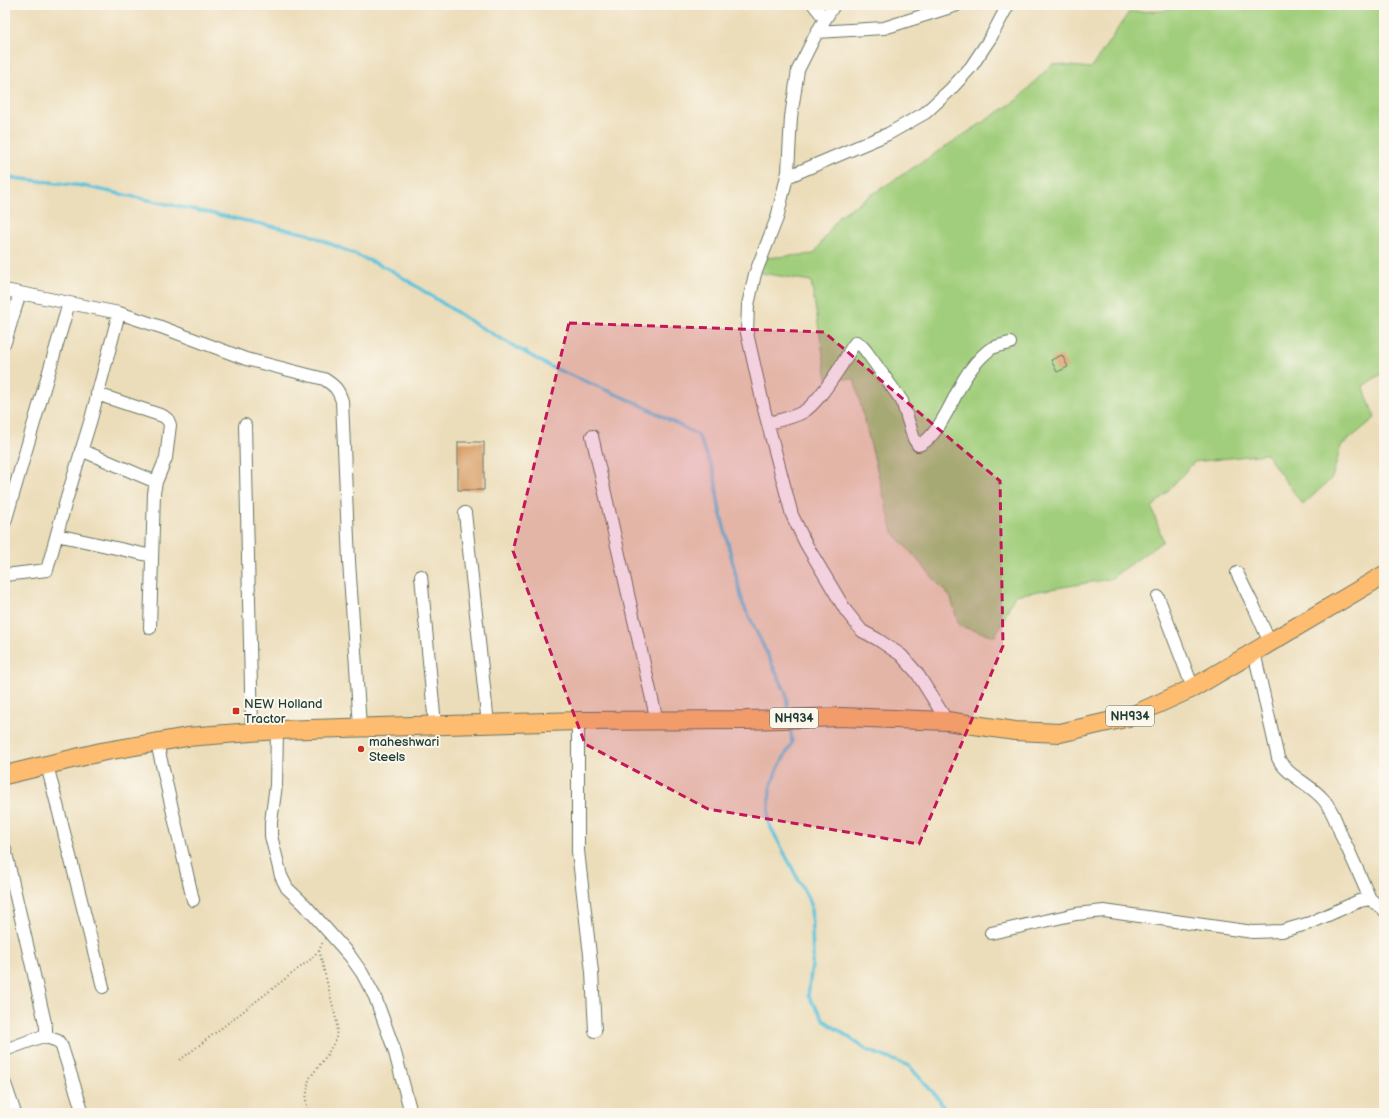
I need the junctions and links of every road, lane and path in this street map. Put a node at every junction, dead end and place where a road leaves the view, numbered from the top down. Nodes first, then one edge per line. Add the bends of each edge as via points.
1 (814, 5) edge
2 (834, 5) edge
3 (957, 5) edge
4 (1008, 5) edge
5 (825, 19) junction
6 (817, 32) junction
7 (787, 177) junction
8 (5, 290) edge
9 (20, 293) junction
10 (69, 303) junction
11 (119, 313) junction
12 (5, 342) edge
13 (1010, 344) dead end
14 (97, 394) junction
15 (768, 423) junction
16 (245, 425) dead end
17 (592, 436) dead end
18 (81, 450) junction
19 (156, 482) junction
20 (465, 512) dead end
21 (5, 522) edge
22 (57, 535) junction
23 (152, 556) junction
24 (1237, 573) dead end
25 (5, 574) edge
26 (1384, 574) edge
27 (421, 576) dead end
28 (1158, 597) dead end
29 (150, 628) dead end
30 (1270, 643) junction
31 (1254, 652) junction
32 (1193, 688) junction
33 (578, 721) junction
34 (657, 721) junction
35 (947, 721) junction
36 (488, 724) junction
37 (435, 726) junction
38 (360, 727) junction
39 (277, 730) junction
40 (252, 731) junction
41 (157, 743) junction
42 (47, 765) junction
43 (5, 775) edge
44 (5, 849) edge
45 (1370, 898) junction
46 (193, 900) dead end
47 (1384, 910) edge
48 (320, 923) junction
49 (991, 933) dead end
50 (319, 950) junction
51 (103, 987) dead end
52 (595, 1031) dead end
53 (43, 1036) junction
54 (5, 1050) edge
55 (180, 1060) dead end
56 (5, 1084) edge
57 (15, 1113) edge
58 (83, 1113) edge
59 (308, 1113) edge
60 (411, 1113) edge

1 - 5 street
2 - 5 street
3 - 6 street via 884,28
4 - 7 street via 971,67 925,113 888,134
5 - 6 street
6 - 7 street via 798,70 791,117
7 - 15 street via 777,218 755,274 748,305 747,333
8 - 9 street
9 - 10 street
9 - 12 street
10 - 11 street
10 - 21 street
11 - 14 street
11 - 38 street via 246,360 324,380 334,385 339,392 342,401
13 - 15 street via 990,349 974,364 936,429 923,444 918,445 914,439 902,401 866,351 856,342 817,400 804,412
14 - 18 street
14 - 19 street via 163,416 168,420 170,426 166,458
15 - 35 street via 792,515 806,544 846,611 862,630 901,655 917,673
16 - 40 street
17 - 34 street
18 - 19 street
18 - 22 street
19 - 23 street
20 - 36 street
22 - 23 street
22 - 25 street via 47,570
23 - 29 street
24 - 30 street
26 - 30 highway, NH934
27 - 37 street
28 - 32 street
30 - 31 highway, NH934
31 - 32 highway, NH934
31 - 45 street via 1281,765 1323,799 1332,813
32 - 35 highway, NH934 via 1129,717 1060,733 1015,731
33 - 34 highway, NH934
33 - 36 highway, NH934
33 - 52 street via 578,851 592,972
34 - 35 highway, NH934 via 841,717
36 - 37 highway, NH934
37 - 38 highway, NH934
38 - 39 highway, NH934
39 - 40 highway, NH934
39 - 48 street via 276,785 270,822 271,836 281,876 287,888
40 - 41 highway, NH934 via 187,737
41 - 42 highway, NH934 via 101,752
41 - 46 street
42 - 43 highway, NH934
42 - 51 street
44 - 53 street via 46,1027
45 - 47 street
45 - 49 street via 1310,923 1282,931 1253,932 1104,911 1076,914
48 - 50 path via 323,942
48 - 60 street via 350,956 375,998 394,1049
50 - 55 path via 312,959
50 - 59 path via 338,1023 336,1039 309,1079 306,1100
53 - 54 street
53 - 58 street via 58,1041 62,1047
56 - 57 street

